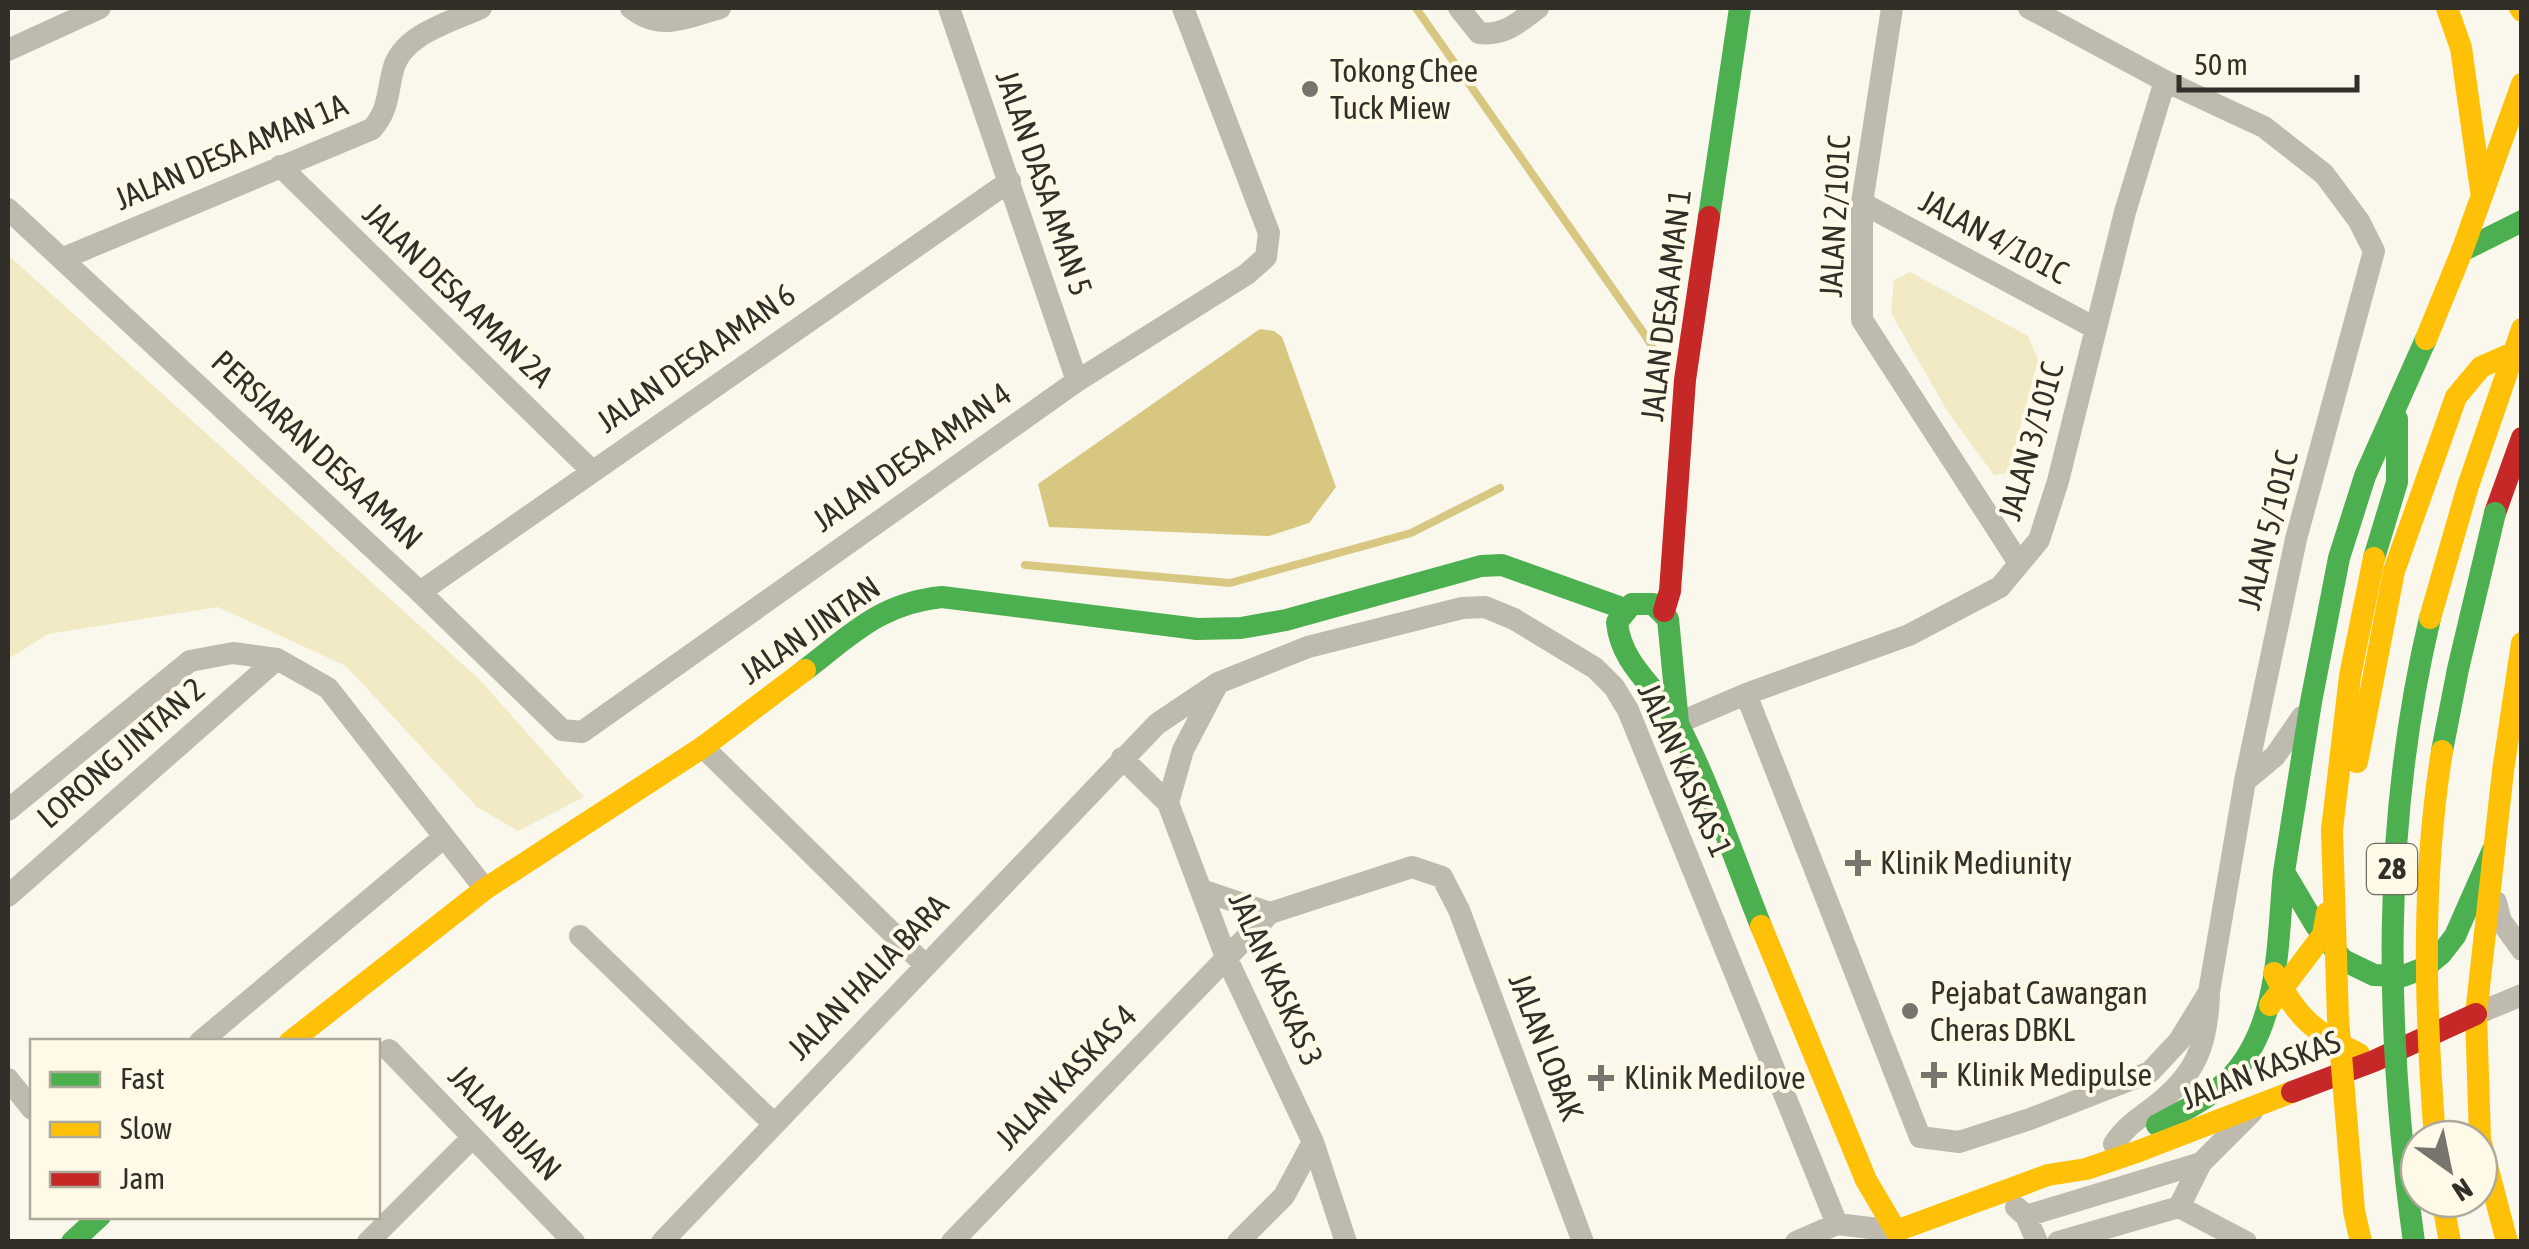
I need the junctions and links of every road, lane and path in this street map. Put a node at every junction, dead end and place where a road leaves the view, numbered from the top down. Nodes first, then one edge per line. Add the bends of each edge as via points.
1 (100, 8) edge
2 (481, 8) edge
3 (632, 8) edge
4 (720, 8) edge
5 (949, 8) edge
6 (1183, 8) edge
7 (1459, 8) edge
8 (1538, 8) edge
9 (1740, 8) edge
10 (1892, 8) edge
11 (2029, 8) edge
12 (2447, 8) edge
13 (8, 50) edge
14 (2164, 81) junction
15 (2522, 84) edge
16 (280, 166) junction
17 (1010, 181) junction
18 (2482, 194) junction
19 (1862, 203) junction
20 (8, 208) edge
21 (2522, 221) edge
22 (2462, 251) junction
23 (64, 258) junction
24 (2095, 328) junction
25 (2522, 329) edge
26 (2522, 358) edge
27 (1077, 381) junction
28 (2398, 410) junction
29 (2522, 438) edge
30 (591, 470) junction
31 (2020, 563) junction
32 (1522, 570) junction
33 (420, 592) junction
34 (1625, 608) junction
35 (1664, 611) junction
36 (1668, 637) junction
37 (1620, 641) junction
38 (2522, 643) edge
39 (277, 659) junction
40 (1218, 683) junction
41 (1746, 694) junction
42 (2311, 702) junction
43 (1678, 723) junction
44 (582, 732) joint
45 (704, 748) junction
46 (1122, 758) junction
47 (2245, 781) junction
48 (1168, 803) junction
49 (8, 810) edge
50 (444, 838) junction
51 (2494, 850) junction
52 (2284, 872) junction
53 (2490, 884) junction
54 (485, 889) junction
55 (1201, 890) junction
56 (8, 896) edge
57 (1270, 913) junction
58 (2323, 935) junction
59 (580, 936) dead end
60 (2522, 950) edge
61 (1226, 957) junction
62 (924, 965) junction
63 (2275, 988) junction
64 (2209, 992) junction
65 (2522, 995) edge
66 (2476, 1014) junction
67 (204, 1039) edge
68 (294, 1039) edge
69 (389, 1050) dead end
70 (2374, 1061) junction
71 (8, 1079) edge
72 (30, 1106) edge
73 (2258, 1106) junction
74 (2434, 1119) edge
75 (774, 1124) junction
76 (473, 1137) junction
77 (1313, 1142) junction
78 (2114, 1144) junction
79 (2201, 1163) junction
80 (2048, 1174) junction
81 (2000, 1191) junction
82 (2178, 1207) junction
83 (2026, 1216) junction
84 (97, 1219) edge
85 (1836, 1224) junction
86 (1898, 1236) edge
87 (72, 1242) edge
88 (368, 1242) edge
89 (574, 1242) edge
90 (662, 1242) edge
91 (952, 1242) edge
92 (1238, 1242) edge
93 (1346, 1242) edge
94 (1583, 1242) edge
95 (1796, 1242) edge
96 (1870, 1242) edge
97 (2038, 1242) edge
98 (2058, 1242) edge
99 (2246, 1242) edge
100 (2361, 1242) edge
101 (2414, 1242) edge
102 (2507, 1242) edge

1 - 13 street
2 - 16 street, JALAN DESA AMAN 1A via 401,51 387,106 372,129
3 - 4 street via 646,20 667,22
5 - 17 street, JALAN DASA AMAN 5
6 - 27 street, JALAN DESA AMAN 4 via 1269,233 1266,256 1248,274
7 - 8 street via 1478,33 1494,35
9 - 35 main road, JALAN DESA AMAN 1 via 1685,380
10 - 19 street, JALAN 2/101C
11 - 14 street, JALAN 5/101C
12 - 18 main road via 2461,48
14 - 24 street, JALAN 3/101C
14 - 47 street, JALAN 5/101C via 2264,127 2324,174 2374,251 2296,540
15 - 18 main road
16 - 23 street, JALAN DESA AMAN 1A
16 - 30 street, JALAN DESA AMAN 2A
17 - 27 street, JALAN DASA AMAN 5
17 - 30 street, JALAN DESA AMAN 6
18 - 22 main road
19 - 24 street, JALAN 4/101C
19 - 31 street, JALAN 2/101C via 1862,320
20 - 23 street, PERSIARAN DESA AMAN
21 - 22 main road
22 - 28 main road
23 - 33 street, PERSIARAN DESA AMAN
24 - 31 street, JALAN 3/101C via 2058,481 2039,540
25 - 101 main road, 28, bridge via 2461,502 2405,748 2392,864 2389,993
26 - 58 main road via 2506,356 2481,367 2456,397 2394,570
27 - 44 street, JALAN DESA AMAN 4
28 - 42 main road via 2365,476 2340,558
28 - 100 main road, bridge via 2397,482 2350,676 2332,830 2338,1019
29 - 74 main road, 28, bridge via 2457,658 2438,772 2425,930
30 - 33 street, JALAN DESA AMAN 6
31 - 41 street, JALAN 3/101C via 2000,587 1909,635
32 - 34 main road, JALAN JINTAN
32 - 37 main road
32 - 45 main road, JALAN JINTAN via 1481,566 1241,628 1197,630 942,596 912,600 880,613
33 - 44 street, PERSIARAN DESA AMAN via 562,730
34 - 35 main road via 1649,602
34 - 37 main road via 1617,622
35 - 36 main road
36 - 37 main road via 1648,654
36 - 43 main road
37 - 43 main road
38 - 51 main road
39 - 49 street, LORONG JINTAN 2 via 233,652 190,661
39 - 50 street, LORONG JINTAN 2 via 328,688
39 - 56 street, LORONG JINTAN 2
40 - 46 street, JALAN KASKAS 1 via 1157,724
40 - 48 street via 1183,750
40 - 85 street, JALAN KASKAS 1 via 1308,647 1485,607 1595,668 1628,710
41 - 43 street, JALAN 3/101C
41 - 64 street, JALAN 5/101C via 1920,1137 1959,1142 2150,1072 2180,1041
42 - 47 street via 2276,756
42 - 52 main road
43 - 86 main road via 1866,1180
45 - 54 main road, JALAN JINTAN
45 - 62 street
46 - 48 street, JALAN KASKAS 3
46 - 62 street, JALAN HALIA BARA
47 - 64 street, JALAN 5/101C
48 - 55 street, JALAN KASKAS 3
50 - 54 street, LORONG JINTAN 2
50 - 67 street
51 - 53 main road
51 - 58 main road via 2464,923 2448,948 2421,970 2397,979 2369,975 2340,959
52 - 58 main road
52 - 63 main road
53 - 60 street via 2501,921
53 - 66 main road
54 - 68 main road, JALAN JINTAN
55 - 57 street
55 - 61 street, JALAN KASKAS 3
57 - 61 street
57 - 94 street, JALAN LOBAK via 1412,868 1442,877
58 - 63 main road
59 - 75 street
61 - 77 street, JALAN KASKAS 3
61 - 91 street, JALAN KASKAS 4
62 - 75 street, JALAN HALIA BARA
63 - 70 main road via 2308,1027
63 - 78 main road via 2250,1055 2225,1084 2176,1117
64 - 78 street, JALAN 5/101C via 2208,1025 2194,1069
65 - 66 street
66 - 70 main road, JALAN KASKAS
66 - 102 main road via 2480,1139
69 - 76 street, JALAN BIJAN
70 - 73 main road, JALAN KASKAS
71 - 72 street
73 - 79 street
73 - 80 main road, JALAN KASKAS via 2086,1170
75 - 90 street, JALAN HALIA BARA
76 - 88 street
76 - 89 street, JALAN BIJAN
77 - 92 street via 1284,1196
77 - 93 street, JALAN KASKAS 3
78 - 80 main road
79 - 82 street
79 - 83 street
80 - 81 main road, JALAN KASKAS
81 - 83 street
81 - 86 main road, JALAN KASKAS
82 - 98 street
82 - 99 street
83 - 97 street
84 - 87 main road
85 - 86 street, JALAN KASKAS
85 - 95 street
86 - 96 street, JALAN KASKAS

